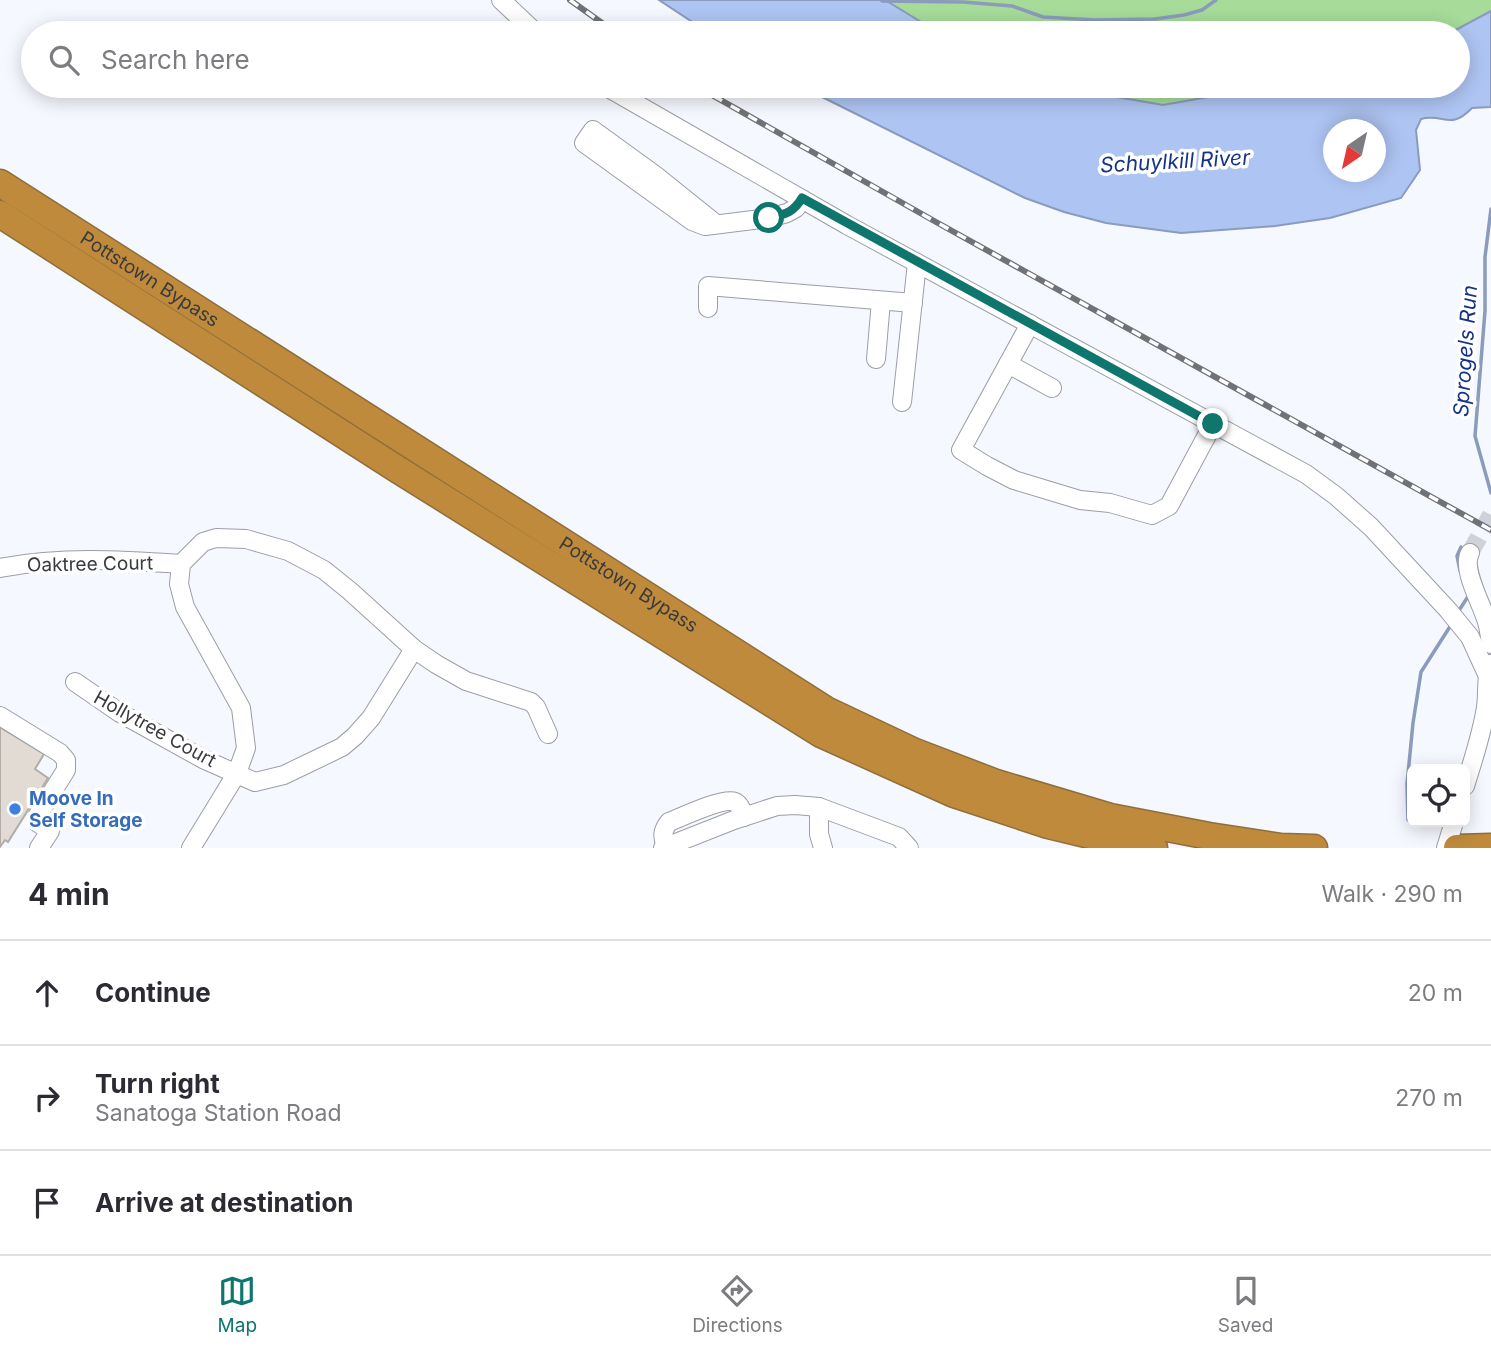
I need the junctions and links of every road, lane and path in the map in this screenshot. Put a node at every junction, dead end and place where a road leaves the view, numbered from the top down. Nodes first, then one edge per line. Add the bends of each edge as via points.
1 (501, 0) edge
2 (523, 21) edge
3 (626, 98) edge
4 (0, 183) edge
5 (802, 198) junction
6 (0, 214) edge
7 (716, 224) junction
8 (918, 263) junction
9 (881, 301) junction
10 (913, 303) junction
11 (708, 308) dead end
12 (1030, 324) junction
13 (876, 359) dead end
14 (1008, 364) junction
15 (1052, 388) dead end
16 (902, 402) dead end
17 (1213, 424) junction
18 (1470, 553) tunnel mouth
19 (181, 564) junction
20 (0, 568) edge
21 (1491, 644) edge
22 (414, 649) junction
23 (1489, 667) edge
24 (75, 682) dead end
25 (0, 716) edge
26 (1486, 732) edge
27 (548, 734) dead end
28 (237, 773) junction
29 (1470, 773) edge
30 (819, 807) junction
31 (1452, 827) edge
32 (664, 847) edge
33 (1491, 847) edge
34 (39, 848) edge
35 (191, 848) edge
36 (823, 848) edge
37 (909, 848) edge
38 (1154, 848) edge
39 (1314, 848) edge
40 (1446, 848) edge
41 (1458, 848) edge

1 - 2 street
3 - 5 street
4 - 39 highway, Pottstown Bypass via 826,710 996,783 1110,817 1281,847
5 - 7 street via 787,214
5 - 8 street
6 - 38 highway, Pottstown Bypass via 821,734 954,794 1048,825
7 - 7 street via 593,130 584,143 692,221
8 - 10 street
8 - 12 street
9 - 10 street
9 - 11 street via 708,286
9 - 13 street
10 - 16 street
12 - 14 street
12 - 17 street
14 - 15 street
14 - 17 street via 961,450 1014,480 1080,500 1152,515 1169,506
17 - 23 street via 1306,474 1336,496 1453,616
18 - 21 street via 1468,570
19 - 20 street, Oaktree Court via 110,559 30,562
19 - 22 street via 203,542 216,538 246,539 288,551 324,570
19 - 28 street via 179,584 185,607 241,708 246,748
22 - 27 street via 466,681 531,702
22 - 28 street, Hollytree Court via 371,718 342,747 284,775 255,782
23 - 26 street
24 - 28 street, Hollytree Court via 120,713
25 - 34 street via 66,760 66,770 38,815 38,823 50,831
26 - 29 street
28 - 35 street
30 - 32 street via 778,806
30 - 36 street
30 - 37 street via 899,837
31 - 40 street
33 - 41 highway

